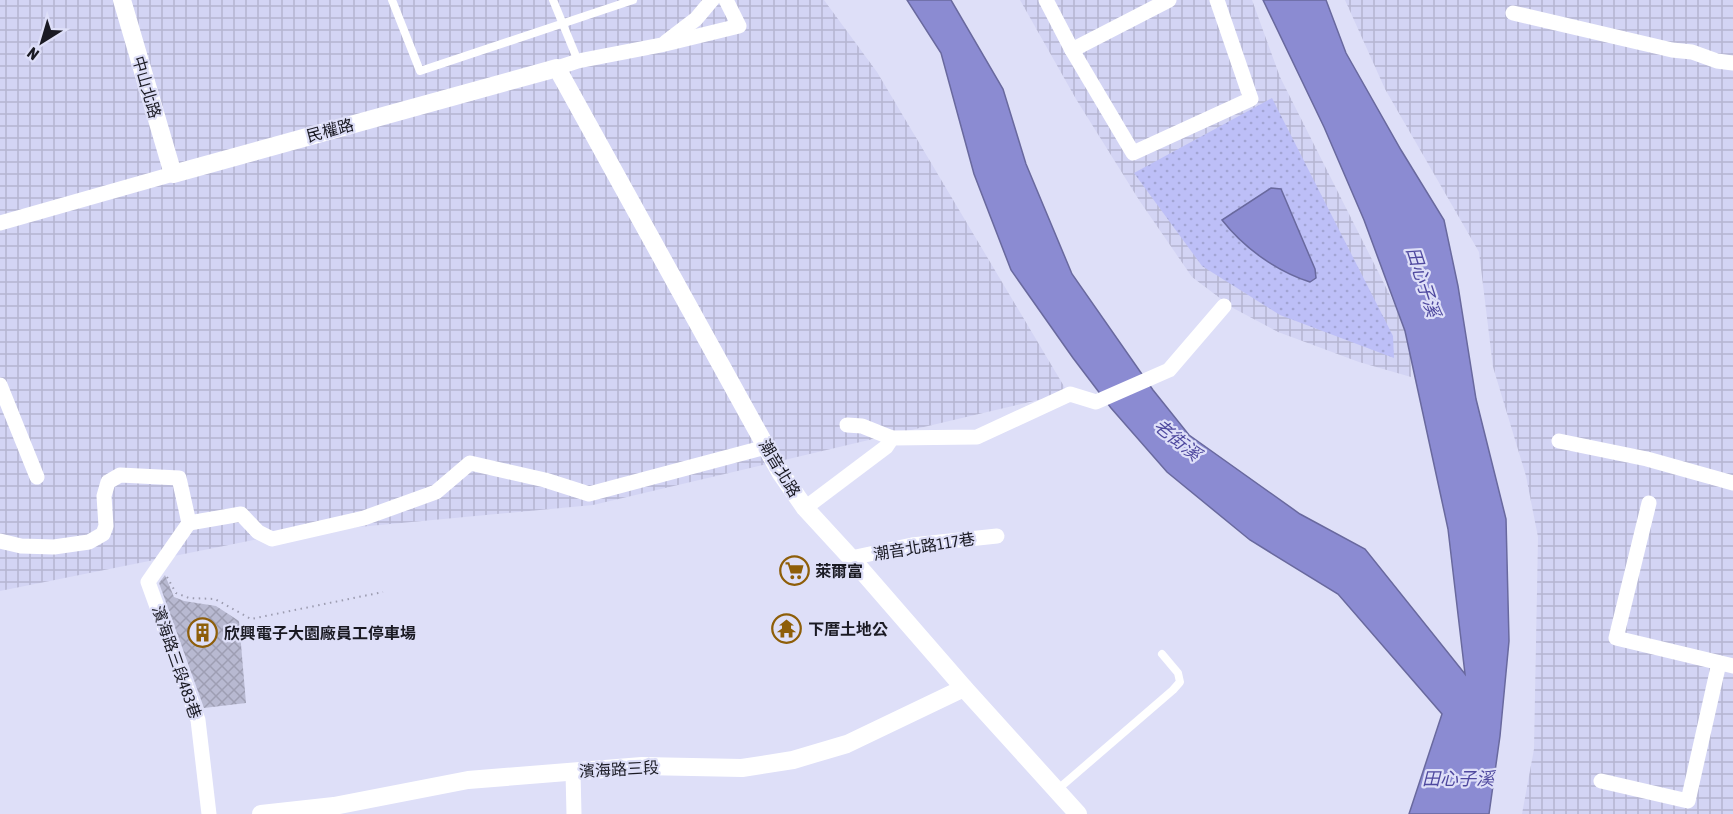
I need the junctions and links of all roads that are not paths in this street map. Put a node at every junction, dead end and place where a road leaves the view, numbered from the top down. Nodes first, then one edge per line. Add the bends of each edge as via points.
1 (122, 0) edge
2 (392, 0) edge
3 (553, 0) edge
4 (633, 0) edge
5 (712, 0) edge
6 (726, 0) edge
7 (1046, 0) edge
8 (1169, 0) edge
9 (1217, 0) edge
10 (1513, 13) dead end
11 (561, 23) junction
12 (661, 45) junction
13 (1072, 50) junction
14 (578, 61) junction
15 (1733, 63) edge
16 (557, 68) junction
17 (173, 174) junction
18 (0, 223) edge
19 (1224, 306) dead end
20 (0, 385) edge
21 (847, 425) dead end
22 (892, 438) junction
23 (1559, 441) dead end
24 (766, 447) junction
25 (37, 477) dead end
26 (1733, 483) edge
27 (1649, 503) dead end
28 (805, 508) junction
29 (189, 523) junction
30 (997, 536) dead end
31 (0, 541) edge
32 (851, 558) junction
33 (1162, 654) dead end
34 (1726, 664) edge
35 (964, 688) junction
36 (573, 772) junction
37 (1601, 781) dead end
38 (1057, 790) junction
39 (208, 814) edge
40 (261, 814) edge
41 (574, 814) edge
42 (1078, 814) edge

1 - 17 street, 中山北路
2 - 11 lane via 420,71
3 - 11 lane
4 - 11 lane
5 - 12 street, 民權路 via 696,19
6 - 12 street, 民權路 via 739,26
7 - 13 street
8 - 13 street
9 - 13 street via 1251,99 1133,153
10 - 15 street
11 - 14 lane
12 - 14 street, 民權路
14 - 16 street, 民權路
16 - 17 street, 民權路
16 - 24 street, 潮音北路
17 - 18 street, 民權路
19 - 22 street via 1169,370 1096,402 1070,394 977,437
20 - 25 street
21 - 22 street via 862,426
22 - 28 street via 886,447
23 - 26 street via 1647,459
24 - 28 street, 潮音北路
24 - 29 street via 589,494 470,463 436,492 364,518 272,539 258,532 242,514
27 - 34 street via 1616,638
28 - 32 street, 潮音北路
29 - 31 street via 179,478 120,474 108,482 104,496 103,534 89,542 54,547
29 - 39 street, 濱海路三段483巷 via 148,582 198,720
30 - 32 street, 潮音北路117巷 via 912,545
32 - 35 street, 潮音北路
33 - 38 lane via 1178,673 1180,682
34 - 37 street via 1688,801
35 - 36 street, 濱海路三段 via 847,744 792,760 742,768 642,766
35 - 38 street, 潮音北路
36 - 40 street, 濱海路三段 via 468,780 334,806
36 - 41 street
38 - 42 street, 潮音北路

